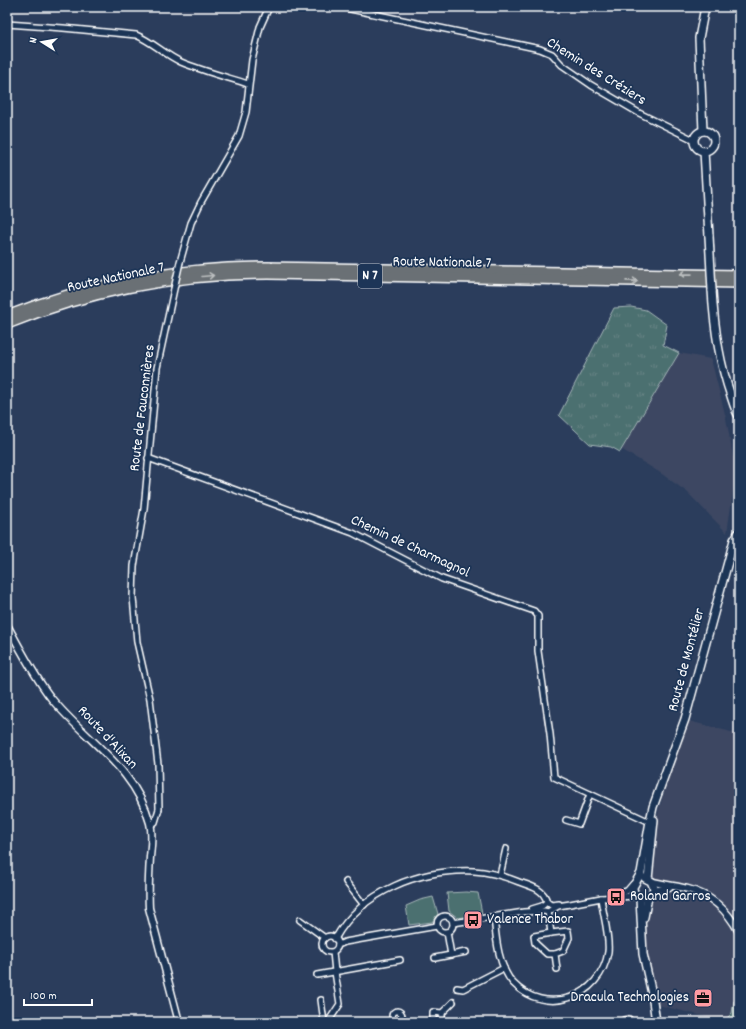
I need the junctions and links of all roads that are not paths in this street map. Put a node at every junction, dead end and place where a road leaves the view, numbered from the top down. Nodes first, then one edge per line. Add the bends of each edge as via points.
1 (269, 7) edge
2 (340, 7) edge
3 (705, 7) edge
4 (7, 24) edge
5 (248, 84) junction
6 (703, 131) junction
7 (694, 140) junction
8 (704, 151) junction
9 (739, 275) edge
10 (739, 283) edge
11 (7, 316) edge
12 (7, 324) edge
13 (739, 416) edge
14 (148, 458) junction
15 (739, 532) edge
16 (7, 625) edge
17 (590, 794) junction
18 (566, 820) dead end
19 (652, 823) junction
20 (151, 825) junction
21 (506, 849) dead end
22 (500, 875) junction
23 (639, 878) junction
24 (650, 880) junction
25 (346, 882) dead end
26 (633, 884) junction
27 (678, 888) junction
28 (651, 894) junction
29 (638, 897) junction
30 (601, 898) junction
31 (364, 905) junction
32 (547, 907) junction
33 (494, 917) junction
34 (300, 920) dead end
35 (453, 923) junction
36 (437, 926) junction
37 (642, 929) junction
38 (447, 932) junction
39 (739, 932) edge
40 (552, 933) junction
41 (326, 938) junction
42 (335, 939) junction
43 (338, 945) junction
44 (333, 952) junction
45 (466, 952) dead end
46 (555, 954) junction
47 (451, 955) junction
48 (435, 958) dead end
49 (400, 960) dead end
50 (504, 968) junction
51 (557, 969) dead end
52 (334, 972) junction
53 (317, 974) dead end
54 (457, 988) dead end
55 (321, 1000) dead end
56 (453, 1002) dead end
57 (442, 1013) junction
58 (179, 1022) edge
59 (324, 1022) edge
60 (328, 1022) edge
61 (442, 1022) edge
62 (623, 1022) edge
63 (631, 1022) edge
64 (656, 1022) edge

1 - 5 street, Route de Fauconnières via 260,27
2 - 7 street, Chemin des Créziers via 540,49 552,54 562,65 591,85 638,113
3 - 6 main road via 699,38
4 - 5 street via 136,35 181,62
5 - 14 street, Route de Fauconnières, bridge via 246,112 239,136 191,223 180,262 157,368
6 - 7 main road via 697,134
6 - 8 main road via 712,134 714,140 713,147
7 - 8 main road via 696,146
8 - 13 main road, bridge via 716,333 726,383
9 -> 11 highway, Route Nationale 7 / N 7 via 218,268 111,283 55,298
12 -> 10 highway, Route Nationale 7 / N 7 via 71,301 123,288 166,280 229,275
14 - 17 street, Chemin de Charmagnol via 353,533 442,579 534,610 538,616 538,651 554,777
14 - 20 street, Route de Fauconnières via 144,509 134,566 133,597 137,642 150,699 158,764 159,809 155,822
15 - 19 main road, Route de Montélier via 734,540 685,719 658,794
16 - 20 street, Route d'Alixan via 52,699 125,774 144,803
17 - 18 street via 579,824
17 - 19 street, Chemin de Charmagnol
19 - 23 main road, Route de Montélier
19 - 24 main road, Route de Montélier
20 - 58 street, Route d'Alixan via 149,908
21 - 22 street
22 - 31 street via 459,871 427,875 400,883
22 - 32 street via 540,890 545,896
23 - 24 main road
23 - 26 main road
24 - 27 street
24 - 28 main road, Route de Montélier via 654,888
25 - 31 street
26 - 29 main road, Route de Montélier via 633,890
26 - 30 street via 624,893
27 - 28 street
27 - 39 street via 700,893 713,901 723,909
28 - 29 main road
28 - 37 main road, Route de Montélier
29 - 30 street
29 - 37 main road, Route de Montélier
30 - 32 street
30 - 50 street via 608,951 606,962 592,985 574,997 553,1001 542,1000 520,989
31 - 42 street via 351,917
32 - 33 street
32 - 40 street
33 - 35 street
33 - 50 street
34 - 41 street
35 - 36 street via 451,919 444,917 439,920
35 - 38 street via 452,929
36 - 38 street via 442,932
36 - 43 street
37 - 64 main road, Route de Montélier via 643,954
38 - 47 street
40 - 46 street via 568,931 569,938 563,951
40 - 46 street via 534,936 535,944 547,954
41 - 42 street
41 - 44 street via 322,942 324,949
42 - 43 street
43 - 44 street
44 - 52 street
45 - 47 street
46 - 51 street
47 - 48 street
49 - 52 street
50 - 54 street via 463,989
52 - 53 street
52 - 60 street via 340,1004
55 - 59 street
56 - 57 street
57 - 61 street
57 - 61 street via 433,1012 433,1022
62 - 63 street via 629,1019

